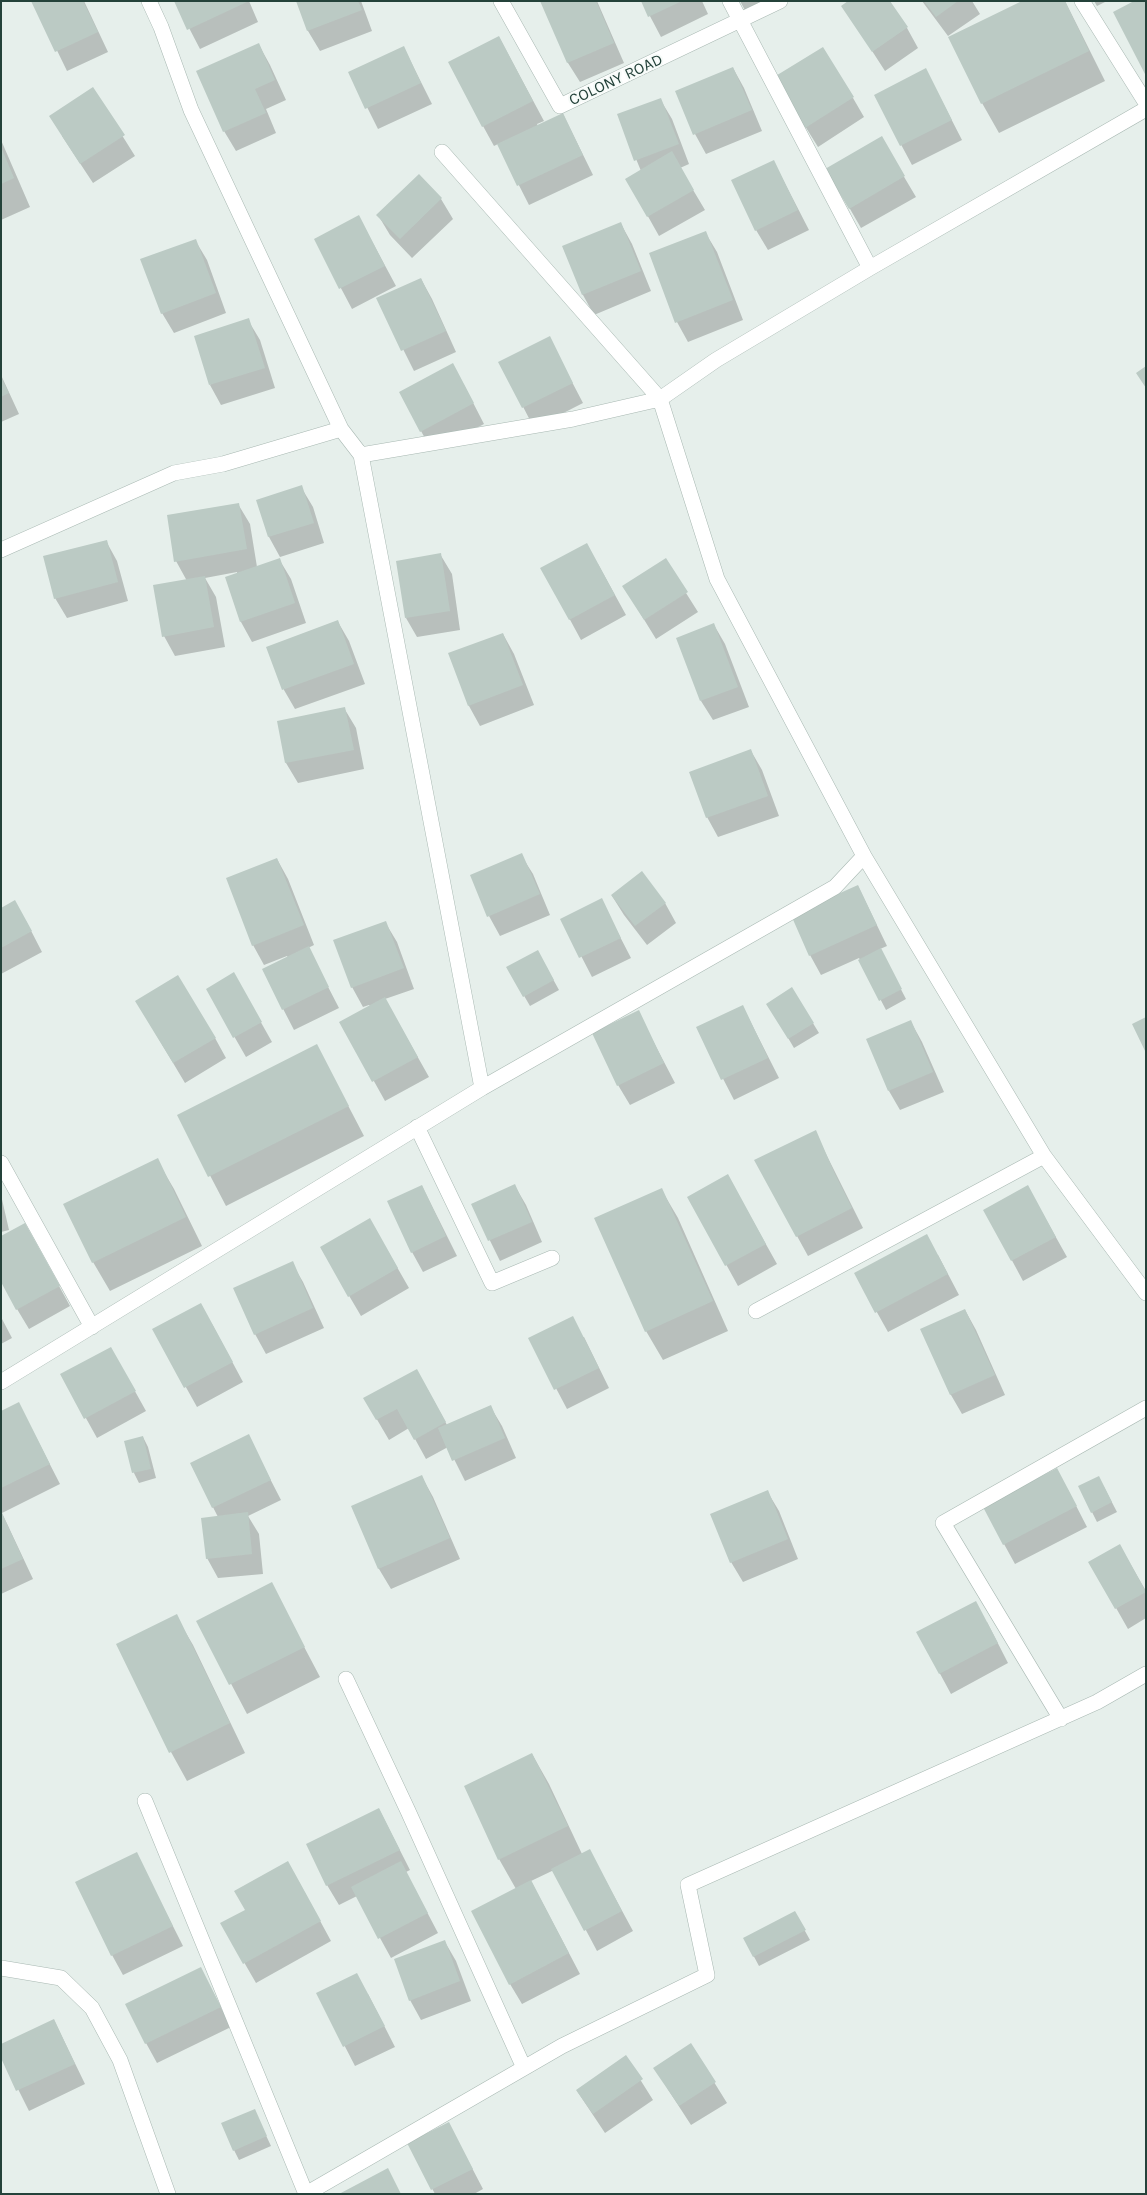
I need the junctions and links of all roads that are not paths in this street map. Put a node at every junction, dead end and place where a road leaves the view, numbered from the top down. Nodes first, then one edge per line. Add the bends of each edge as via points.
1 (149, 1) edge
2 (501, 1) edge
3 (730, 1) edge
4 (780, 1) edge
5 (1082, 1) edge
6 (740, 21) junction
7 (1146, 103) edge
8 (1146, 109) edge
9 (442, 152) dead end
10 (870, 268) junction
11 (660, 399) junction
12 (341, 429) junction
13 (361, 455) junction
14 (1, 550) edge
15 (864, 856) junction
16 (482, 1088) junction
17 (417, 1127) junction
18 (1044, 1156) junction
19 (1, 1163) edge
20 (552, 1258) dead end
21 (1146, 1294) edge
22 (756, 1311) dead end
23 (92, 1327) junction
24 (1, 1382) edge
25 (1146, 1408) edge
26 (1146, 1674) edge
27 (346, 1679) dead end
28 (1061, 1718) junction
29 (145, 1802) dead end
30 (1, 1968) edge
31 (524, 2068) junction
32 (168, 2194) edge
33 (306, 2194) edge

1 - 12 street via 190,110
2 - 6 street, COLONY ROAD via 560,106
3 - 6 street
4 - 6 street, COLONY ROAD
5 - 7 street
6 - 10 street
8 - 10 street
9 - 11 street
10 - 11 street via 716,360
11 - 13 street via 573,420
11 - 15 street via 717,579
12 - 13 street
12 - 14 street via 224,464 174,473
13 - 16 street
15 - 16 street via 835,887
15 - 18 street
16 - 17 street
17 - 20 street via 492,1284
17 - 23 street
18 - 21 street
18 - 22 street
19 - 23 street
23 - 24 street
25 - 28 street via 943,1523
26 - 28 street via 1098,1702
27 - 31 street
28 - 31 street via 688,1885 707,1975
29 - 33 street
30 - 32 street via 62,1978 92,2008 120,2060
31 - 33 street

